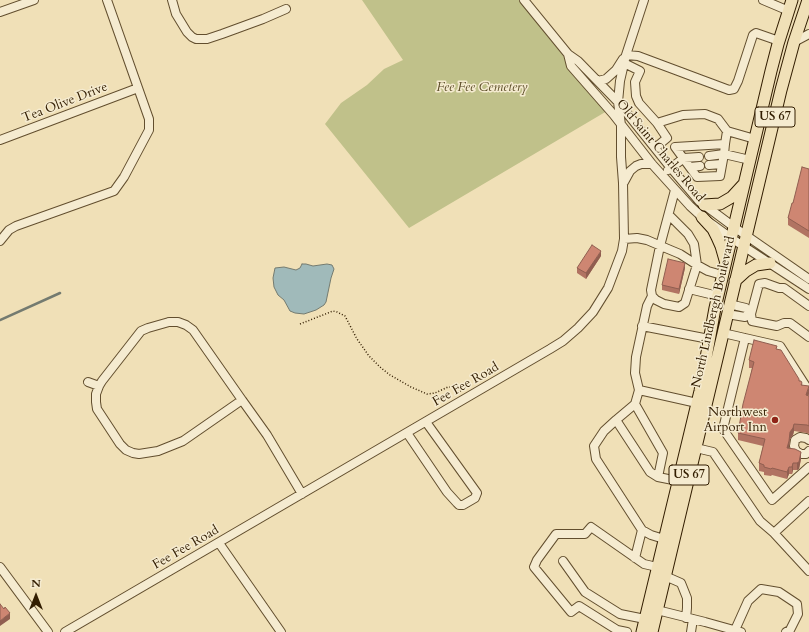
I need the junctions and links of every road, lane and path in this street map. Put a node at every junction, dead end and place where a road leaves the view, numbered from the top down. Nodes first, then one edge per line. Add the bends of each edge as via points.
1 (34, 0) edge
2 (107, 0) edge
3 (172, 0) edge
4 (524, 0) edge
5 (644, 0) edge
6 (763, 0) edge
7 (792, 0) edge
8 (808, 0) edge
9 (773, 2) edge
10 (286, 9) dead end
11 (789, 11) junction
12 (0, 12) edge
13 (809, 34) edge
14 (779, 41) junction
15 (794, 42) junction
16 (568, 54) junction
17 (625, 59) junction
18 (598, 81) junction
19 (138, 88) junction
20 (618, 102) junction
21 (657, 123) junction
22 (622, 125) junction
23 (727, 131) junction
24 (667, 138) junction
25 (755, 139) junction
26 (0, 140) edge
27 (725, 144) junction
28 (676, 147) junction
29 (655, 148) junction
30 (724, 154) junction
31 (699, 156) dead end
32 (709, 156) dead end
33 (684, 158) junction
34 (750, 160) junction
35 (652, 164) junction
36 (722, 164) junction
37 (710, 165) dead end
38 (700, 166) dead end
39 (690, 167) junction
40 (671, 168) junction
41 (662, 174) junction
42 (623, 183) junction
43 (744, 183) junction
44 (675, 190) junction
45 (704, 205) junction
46 (669, 215) junction
47 (702, 217) junction
48 (732, 233) junction
49 (624, 240) junction
50 (0, 241) edge
51 (745, 241) junction
52 (660, 246) junction
53 (726, 262) junction
54 (770, 263) junction
55 (697, 265) junction
56 (722, 275) junction
57 (791, 277) junction
58 (809, 278) edge
59 (735, 282) junction
60 (784, 288) junction
61 (809, 289) edge
62 (688, 293) junction
63 (652, 296) junction
64 (718, 296) junction
65 (809, 306) edge
66 (728, 309) junction
67 (750, 314) junction
68 (300, 324) dead end
69 (642, 326) junction
70 (723, 333) junction
71 (809, 337) edge
72 (745, 338) junction
73 (709, 339) junction
74 (88, 382) dead end
75 (99, 386) junction
76 (809, 388) edge
77 (639, 390) junction
78 (467, 398) junction
79 (242, 400) junction
80 (697, 403) junction
81 (635, 404) junction
82 (616, 420) junction
83 (426, 422) junction
84 (406, 433) junction
85 (809, 440) edge
86 (696, 448) junction
87 (809, 452) edge
88 (809, 467) edge
89 (658, 477) junction
90 (678, 481) junction
91 (302, 494) junction
92 (809, 501) edge
93 (642, 530) junction
94 (774, 532) junction
95 (664, 539) junction
96 (219, 542) junction
97 (635, 558) junction
98 (563, 561) dead end
99 (0, 567) edge
100 (657, 567) junction
101 (809, 571) edge
102 (665, 576) junction
103 (585, 592) junction
104 (579, 606) junction
105 (657, 610) junction
106 (645, 619) junction
107 (689, 619) junction
108 (738, 631) edge
109 (48, 632) edge
110 (65, 632) edge
111 (280, 632) edge
112 (627, 632) edge
113 (642, 632) edge
114 (652, 632) edge
115 (691, 632) edge
116 (786, 632) edge

1 - 12 street
2 - 19 street
3 - 10 street via 176,14 187,32 192,37 202,40
4 - 16 street, Old Saint Charles Road
5 - 17 street, Fee Fee Road
6 - 9 street
7 - 11 highway, North Lindbergh Boulevard / US 67
8 - 15 highway, North Lindbergh Boulevard / US 67
9 - 11 street
11 - 14 highway, North Lindbergh Boulevard / US 67
13 - 15 street
14 - 17 street via 756,33 753,35 736,85 734,89 729,90 638,56
14 - 25 highway, North Lindbergh Boulevard / US 67
15 - 51 highway, North Lindbergh Boulevard / US 67
16 - 18 street, Old Saint Charles Road
16 - 22 street, Old Saint Charles Road via 571,66
17 - 18 street via 606,79
17 - 20 street, Fee Fee Road
17 - 21 street via 640,71 636,82 636,96
18 - 20 street, Old Saint Charles Road
19 - 26 street, Tea Olive Drive
19 - 50 street via 149,118 149,130 114,191 16,226
20 - 22 street, Fee Fee Road
20 - 29 street, Old Saint Charles Road
21 - 23 street via 683,115 705,114 718,119
21 - 24 street
22 - 35 street, Old Saint Charles Road
22 - 42 street, Fee Fee Road
23 - 25 street
23 - 27 street
24 - 28 street
24 - 29 street
25 - 34 highway, North Lindbergh Boulevard / US 67
27 - 28 street
27 - 30 street
28 - 33 street
29 - 40 street, Old Saint Charles Road
30 - 32 street
30 - 34 street
30 - 36 street
31 - 33 street
33 - 39 street
33 - 40 street
34 - 43 highway, North Lindbergh Boulevard / US 67
35 - 41 street, Old Saint Charles Road
35 - 42 street via 641,164 633,168
36 - 37 street
36 - 39 street via 720,176 696,177
38 - 39 street
40 - 41 street
40 - 45 street, Old Saint Charles Road
41 - 44 street, Old Saint Charles Road
42 - 49 street, Fee Fee Road
43 - 45 highway via 732,197 720,204
43 - 48 highway, North Lindbergh Boulevard / US 67
44 - 46 street
44 - 47 street, Old Saint Charles Road
45 - 48 street, Old Saint Charles Road
46 - 52 street
46 - 55 street via 694,244
47 - 48 street, Old Saint Charles Road
47 - 53 highway via 718,238
48 - 51 street, Old Saint Charles Road
48 - 53 highway, North Lindbergh Boulevard / US 67
49 - 52 street via 637,238
49 - 78 street, Fee Fee Road via 608,288 593,312 578,328 550,349
51 - 54 street, Old Saint Charles Road
51 - 58 street, Old Saint Charles Road
51 - 59 highway, North Lindbergh Boulevard / US 67
52 - 55 street via 680,254
52 - 63 street
53 - 56 highway, North Lindbergh Boulevard / US 67
54 - 57 street, Old Saint Charles Road
54 - 59 highway via 756,265
55 - 56 street
55 - 62 street
56 - 64 highway, North Lindbergh Boulevard / US 67
57 - 60 street
57 - 61 street, Old Saint Charles Road
59 - 66 highway, North Lindbergh Boulevard / US 67
60 - 65 street
60 - 67 street via 759,284
62 - 63 street via 685,303 679,306 664,304
62 - 64 street
63 - 69 street
64 - 73 highway, North Lindbergh Boulevard / US 67
66 - 67 street via 746,308
66 - 70 highway, North Lindbergh Boulevard / US 67
67 - 71 street via 752,321 777,326 790,323
68 - 78 path via 333,311 337,312 345,316 369,356 390,375 427,394 453,387
69 - 73 street
69 - 77 street via 635,373
70 - 72 street
70 - 86 highway, North Lindbergh Boulevard / US 67
72 - 76 street via 780,346
72 - 88 street via 723,429 772,500
73 - 80 highway, North Lindbergh Boulevard / US 67
74 - 75 street
75 - 79 street via 96,394 97,409 120,444 126,450 139,454 158,451 182,441
75 - 79 street via 141,331 168,322 178,322 186,324 192,330
77 - 80 street
77 - 81 street
78 - 83 street, Fee Fee Road
79 - 91 street via 267,435
80 - 90 highway, North Lindbergh Boulevard / US 67
81 - 82 street
81 - 89 street via 662,453
82 - 89 street via 650,472
82 - 93 street via 604,431 594,446 596,459
83 - 84 street, Fee Fee Road
83 - 84 street via 477,493 475,498 463,505 459,505 447,492
84 - 91 street, Fee Fee Road
85 - 87 street via 800,437 795,440 794,446 798,453
86 - 94 street via 713,452 760,521
86 - 102 highway, North Lindbergh Boulevard / US 67
89 - 90 street
90 - 95 highway, North Lindbergh Boulevard / US 67
91 - 96 street, Fee Fee Road
92 - 94 street
93 - 95 street
93 - 97 street
94 - 101 street
95 - 100 highway, North Lindbergh Boulevard / US 67
96 - 110 street, Fee Fee Road
96 - 111 street
97 - 100 street via 644,564
97 - 104 street via 591,527 585,534 556,534 534,567 571,612
98 - 103 street
99 - 109 street
100 - 106 highway, North Lindbergh Boulevard / US 67
102 - 105 highway, North Lindbergh Boulevard / US 67
102 - 107 street via 681,583 687,598
103 - 104 street
103 - 106 street via 620,614
104 - 112 street via 617,630
105 - 107 street
105 - 114 highway, North Lindbergh Boulevard / US 67
106 - 113 highway, North Lindbergh Boulevard / US 67
107 - 108 street
107 - 115 street
108 - 116 street via 748,601 761,589 779,592 797,604 798,614 790,630

